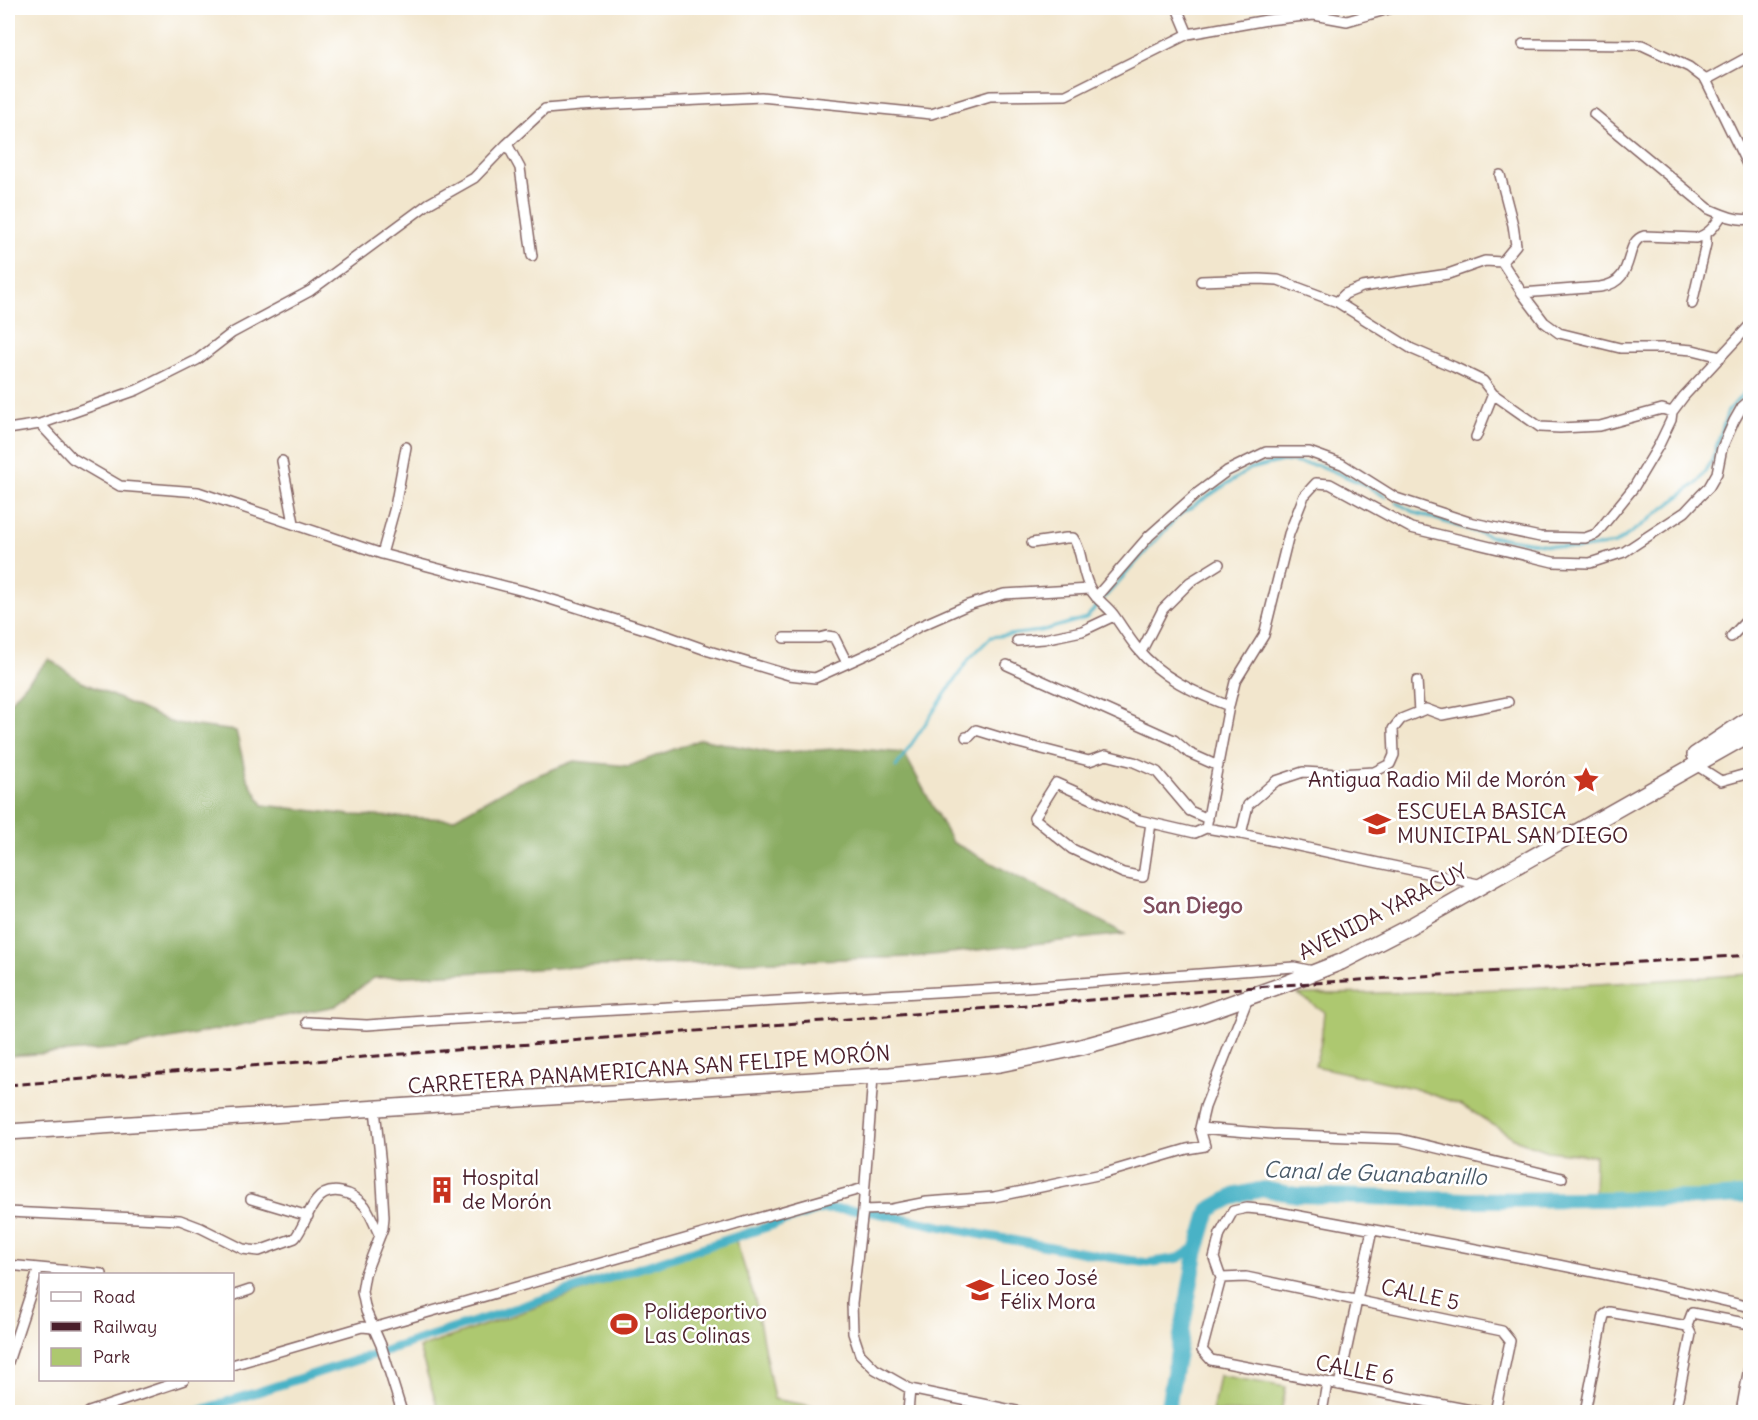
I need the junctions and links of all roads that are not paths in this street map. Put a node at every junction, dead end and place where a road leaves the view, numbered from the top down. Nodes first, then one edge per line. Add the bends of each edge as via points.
1 (1177, 8) edge
2 (1392, 8) edge
3 (1312, 11) edge
4 (1188, 34) junction
5 (1523, 44) dead end
6 (1750, 56) edge
7 (1706, 80) junction
8 (1594, 114) dead end
9 (507, 144) junction
10 (1749, 164) edge
11 (1500, 175) dead end
12 (1722, 215) junction
13 (1750, 219) edge
14 (1706, 235) junction
15 (532, 256) dead end
16 (1502, 262) junction
17 (1201, 281) dead end
18 (1522, 293) junction
19 (1337, 302) junction
20 (1692, 304) dead end
21 (1750, 325) edge
22 (1720, 357) junction
23 (1493, 394) junction
24 (1750, 400) edge
25 (1672, 411) junction
26 (40, 424) junction
27 (8, 429) edge
28 (1476, 437) dead end
29 (406, 447) dead end
30 (282, 461) dead end
31 (294, 523) junction
32 (1032, 543) dead end
33 (382, 554) junction
34 (1219, 564) dead end
35 (1090, 589) junction
36 (1097, 598) junction
37 (1112, 613) junction
38 (1750, 617) edge
39 (1731, 637) dead end
40 (784, 638) dead end
41 (1017, 641) dead end
42 (1141, 652) junction
43 (847, 663) junction
44 (1006, 665) dead end
45 (1417, 681) dead end
46 (1508, 702) dead end
47 (1229, 706) junction
48 (1419, 712) junction
49 (1750, 718) edge
50 (1750, 734) edge
51 (966, 737) dead end
52 (1696, 765) junction
53 (1218, 766) junction
54 (1750, 772) edge
55 (1626, 803) junction
56 (1151, 823) junction
57 (1207, 824) junction
58 (1241, 834) junction
59 (1483, 885) junction
60 (1317, 971) junction
61 (1282, 986) joint
62 (1248, 998) junction
63 (307, 1022) dead end
64 (873, 1077) junction
65 (375, 1109) junction
66 (1200, 1128) junction
67 (8, 1132) edge
68 (1562, 1178) dead end
69 (864, 1188) junction
70 (251, 1199) dead end
71 (863, 1209) junction
72 (8, 1212) edge
73 (308, 1216) junction
74 (1372, 1230) junction
75 (380, 1236) junction
76 (8, 1265) edge
77 (39, 1269) junction
78 (81, 1273) edge
79 (1221, 1278) junction
80 (250, 1290) dead end
81 (234, 1295) edge
82 (1358, 1300) junction
83 (1750, 1307) edge
84 (1750, 1324) edge
85 (1687, 1326) junction
86 (373, 1328) junction
87 (8, 1362) edge
88 (1750, 1362) edge
89 (234, 1364) edge
90 (175, 1381) edge
91 (157, 1383) edge
92 (1327, 1383) junction
93 (1339, 1384) junction
94 (910, 1389) junction
95 (974, 1408) edge
96 (89, 1413) edge
97 (402, 1413) edge
98 (908, 1413) edge
99 (1021, 1413) edge
100 (1322, 1413) edge
101 (1481, 1413) edge
102 (1495, 1413) edge
103 (1585, 1413) edge
104 (1676, 1413) edge
105 (1741, 1413) edge

1 - 4 street
2 - 3 street via 1347,21
3 - 4 street
4 - 9 street via 1066,95 990,96 931,114 761,97 545,109
5 - 7 street via 1641,45 1689,67
6 - 7 street
7 - 10 street
8 - 12 street via 1709,209
9 - 15 street via 520,168
9 - 26 street via 474,178 428,204 310,291 232,333 197,360 137,390
11 - 16 street via 1516,245
12 - 13 street
12 - 14 street
14 - 18 street via 1639,238 1622,277 1606,286
14 - 20 street
16 - 18 street
16 - 19 street via 1485,261 1448,274 1362,287
17 - 19 street via 1278,280
18 - 22 street via 1544,322 1559,333 1620,348 1693,350
19 - 23 street via 1412,350 1483,381
21 - 22 street
22 - 25 street
23 - 25 street via 1540,427 1600,426 1662,409
23 - 28 street
24 - 47 street via 1734,421 1709,487 1685,512 1624,552 1590,562 1553,562 1411,528 1330,484 1316,483 1304,496 1289,534 1264,635 1235,682
25 - 36 street via 1659,445 1634,487 1596,534 1585,538 1540,537 1469,522 1396,498 1342,464 1309,452 1266,453 1227,471 1196,494 1149,536
26 - 27 street
26 - 31 street via 72,458 120,486 198,492
29 - 33 street
30 - 31 street
31 - 33 street
32 - 35 street via 1073,538
33 - 43 street via 531,593 789,675 815,678
34 - 42 street via 1190,582 1162,609
35 - 36 street
35 - 43 street via 1004,594 968,605
36 - 37 street
37 - 41 street via 1082,631
37 - 42 street
38 - 39 street
40 - 43 street via 834,638
42 - 47 street via 1162,673
44 - 53 street via 1174,740 1190,753
45 - 48 street
46 - 48 street via 1442,715 1426,709
47 - 53 street
48 - 58 street via 1401,719 1393,729 1394,755 1390,764 1374,772 1303,772 1276,781 1248,805
49 - 55 main road
50 - 52 main road
51 - 57 street via 976,730 1089,761 1106,755 1134,762 1156,772 1190,811
52 - 54 street via 1721,780
52 - 55 main road
53 - 57 street
55 - 59 main road, AVENIDA YARACUY
56 - 56 street via 1056,783 1034,818 1072,849 1123,873 1143,877
56 - 57 street via 1195,833
57 - 58 street
58 - 59 street
59 - 60 main road, AVENIDA YARACUY via 1407,928
60 - 61 main road, AVENIDA YARACUY
60 - 63 street via 1294,967 1026,987 367,1025
61 - 62 main road, CARRETERA PANAMERICANA SAN FELIPE MORÓN
62 - 64 main road, CARRETERA PANAMERICANA SAN FELIPE MORÓN via 1198,1016 1081,1047 1000,1064
62 - 66 street
64 - 65 main road, CARRETERA PANAMERICANA SAN FELIPE MORÓN
64 - 69 street
65 - 67 main road, CARRETERA PANAMERICANA SAN FELIPE MORÓN
65 - 75 street via 383,1206
66 - 68 street via 1400,1139
66 - 71 street via 1205,1146 1102,1174 994,1197
69 - 71 street
69 - 86 street
70 - 73 street
71 - 94 street via 852,1303 853,1333 860,1354 875,1369
72 - 73 street via 180,1220 243,1249 260,1251 295,1238
73 - 75 street via 326,1192 341,1192 366,1208
74 - 79 street via 1268,1210 1233,1211 1220,1234 1214,1258
74 - 82 street
74 - 83 street via 1605,1274
75 - 86 street via 362,1292
76 - 77 street
77 - 78 street
77 - 87 street
79 - 82 street, CALLE 5 via 1246,1277
79 - 92 street, CALLE 6 via 1202,1350 1211,1360
80 - 81 street
82 - 93 street
82 - 102 street, CALLE 5 via 1502,1331 1510,1341
84 - 85 street via 1692,1313
85 - 103 street via 1609,1312 1604,1315
85 - 104 street via 1691,1334
86 - 89 street via 362,1327
86 - 97 street
88 - 105 street
90 - 91 street
91 - 96 street
92 - 93 street, CALLE 6
92 - 100 street
93 - 101 street, CALLE 6
94 - 95 street
94 - 98 street
95 - 99 street

